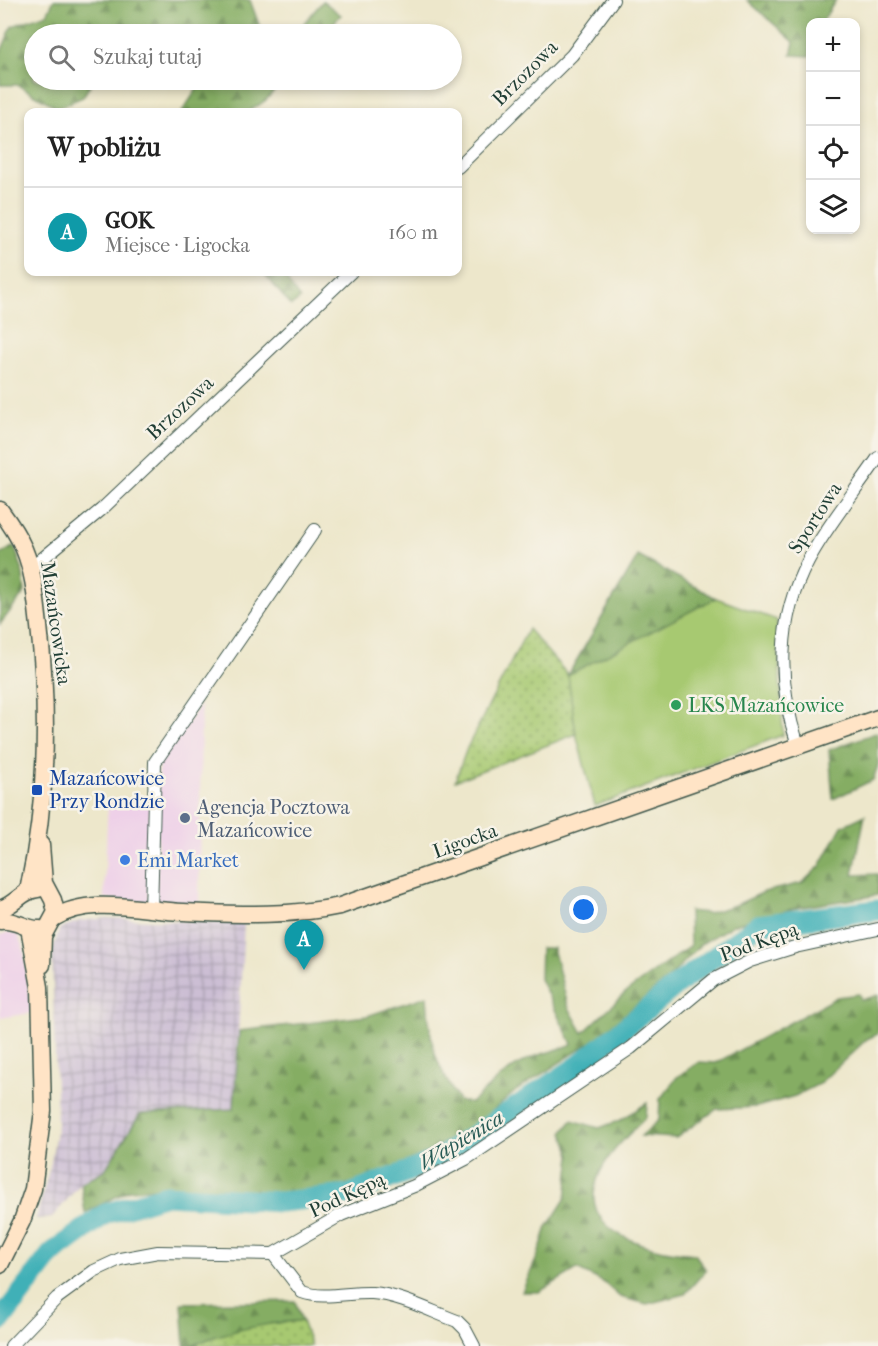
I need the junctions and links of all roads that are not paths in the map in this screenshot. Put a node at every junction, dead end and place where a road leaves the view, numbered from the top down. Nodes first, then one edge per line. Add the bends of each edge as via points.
1 (613, 0) edge
2 (462, 163) edge
3 (347, 276) edge
4 (878, 458) edge
5 (0, 510) edge
6 (315, 530) dead end
7 (31, 568) junction
8 (878, 718) edge
9 (798, 745) junction
10 (40, 832) junction
11 (23, 896) junction
12 (51, 897) junction
13 (100, 905) junction
14 (0, 909) edge
15 (151, 910) junction
16 (0, 921) edge
17 (37, 924) junction
18 (878, 929) edge
19 (273, 1254) junction
20 (0, 1265) edge
21 (11, 1346) edge
22 (474, 1346) edge

1 - 2 street, Brzozowa via 572,55
3 - 7 street, Brzozowa via 101,510
4 - 9 street, Sportowa via 808,562 784,623 782,669
5 - 7 street, Mazańcowicka via 20,541
6 - 15 street via 155,762
7 - 10 street, Mazańcowicka via 45,706
8 - 9 street, Ligocka
9 - 15 street, Ligocka via 340,906 286,914
10 - 11 street, Mazańcowicka
10 - 12 street via 44,883
11 - 12 street via 38,889
11 - 14 street
11 - 17 street, Mazańcowicka via 16,913
12 - 13 street
12 - 17 street
13 - 15 street, Ligocka
13 - 17 street, Ligocka via 73,909
16 - 17 street
17 - 20 street via 43,1111 39,1154 22,1221
18 - 19 street, Pod Kępą via 795,947 750,961 713,980 631,1048 466,1159 414,1186 341,1215
19 - 21 street via 158,1252 120,1258 57,1298
19 - 22 street via 302,1292 312,1296 372,1293 392,1298 457,1321

